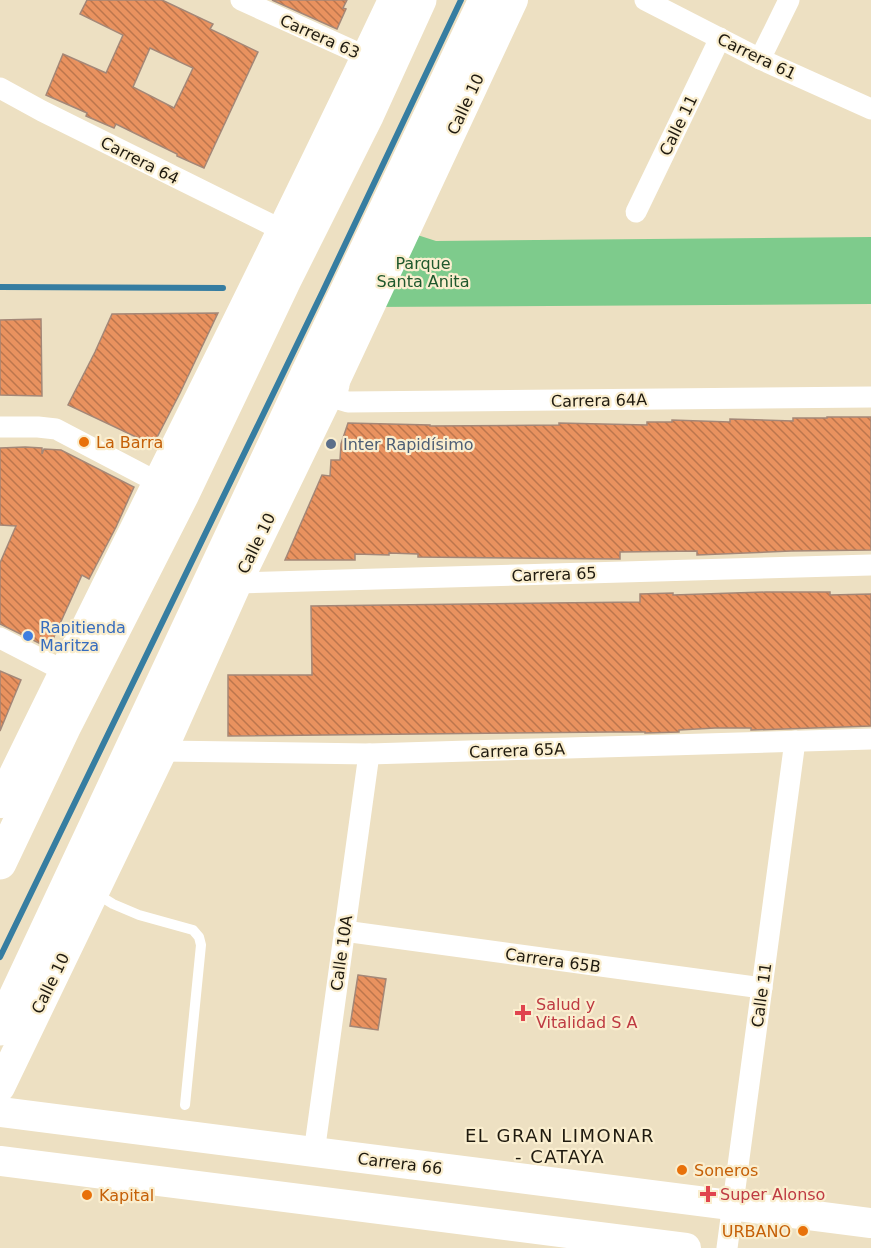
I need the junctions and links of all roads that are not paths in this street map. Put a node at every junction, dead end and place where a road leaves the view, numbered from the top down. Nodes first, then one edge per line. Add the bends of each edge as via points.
1 (242, 0) edge
2 (393, 0) edge
3 (420, 0) edge
4 (485, 0) edge
5 (513, 0) edge
6 (645, 0) edge
7 (789, 0) edge
8 (720, 38) junction
9 (367, 57) junction
10 (760, 59) junction
11 (0, 88) edge
12 (871, 109) edge
13 (636, 212) dead end
14 (282, 230) junction
15 (274, 275) junction
16 (323, 385) junction
17 (871, 397) edge
18 (0, 427) edge
19 (159, 483) junction
20 (871, 566) edge
21 (237, 584) junction
22 (0, 638) edge
23 (64, 671) junction
24 (55, 720) junction
25 (871, 739) edge
26 (795, 741) junction
27 (162, 751) junction
28 (369, 754) junction
29 (124, 797) junction
30 (0, 803) edge
31 (0, 863) edge
32 (94, 892) junction
33 (344, 931) junction
34 (762, 988) junction
35 (0, 1029) edge
36 (0, 1087) edge
37 (185, 1105) dead end
38 (0, 1112) edge
39 (314, 1152) junction
40 (0, 1161) edge
41 (733, 1206) junction
42 (871, 1223) edge
43 (686, 1248) edge
44 (727, 1248) edge

1 - 9 street, Carrera 63
2 - 9 street
3 - 15 main road via 368,114
4 - 16 main road, Calle 10
5 - 16 street, Calle 10
6 - 8 street, Carrera 61
7 - 10 street
8 - 10 street, Carrera 61
8 - 13 street, Calle 11
9 - 14 street
10 - 12 street, Carrera 61
11 - 14 street, Carrera 64
14 - 15 street
15 - 19 street
15 - 24 main road via 183,494
16 - 17 street, Carrera 64A via 348,402
16 - 21 street, Calle 10
16 - 29 main road, Calle 10
18 - 19 street via 56,429
19 - 23 street
20 - 21 street, Carrera 65
21 - 27 street, Calle 10
22 - 23 street
23 - 24 street
24 - 30 street
24 - 31 main road
25 - 26 street, Carrera 65A
26 - 28 street, Carrera 65A
26 - 34 street, Calle 11
27 - 28 street, Carrera 65A
27 - 29 street, Calle 10
28 - 33 street, Calle 10A
29 - 32 street, Calle 10
29 - 35 main road, Calle 10
32 - 36 street, Calle 10
32 - 37 lane via 139,915 193,930 199,937
33 - 34 street, Carrera 65B
33 - 39 street, Calle 10A
34 - 41 street, Calle 11
38 - 39 street, Carrera 66
39 - 41 street, Carrera 66
40 - 43 street
41 - 42 street, Carrera 66
41 - 44 street, Calle 11

